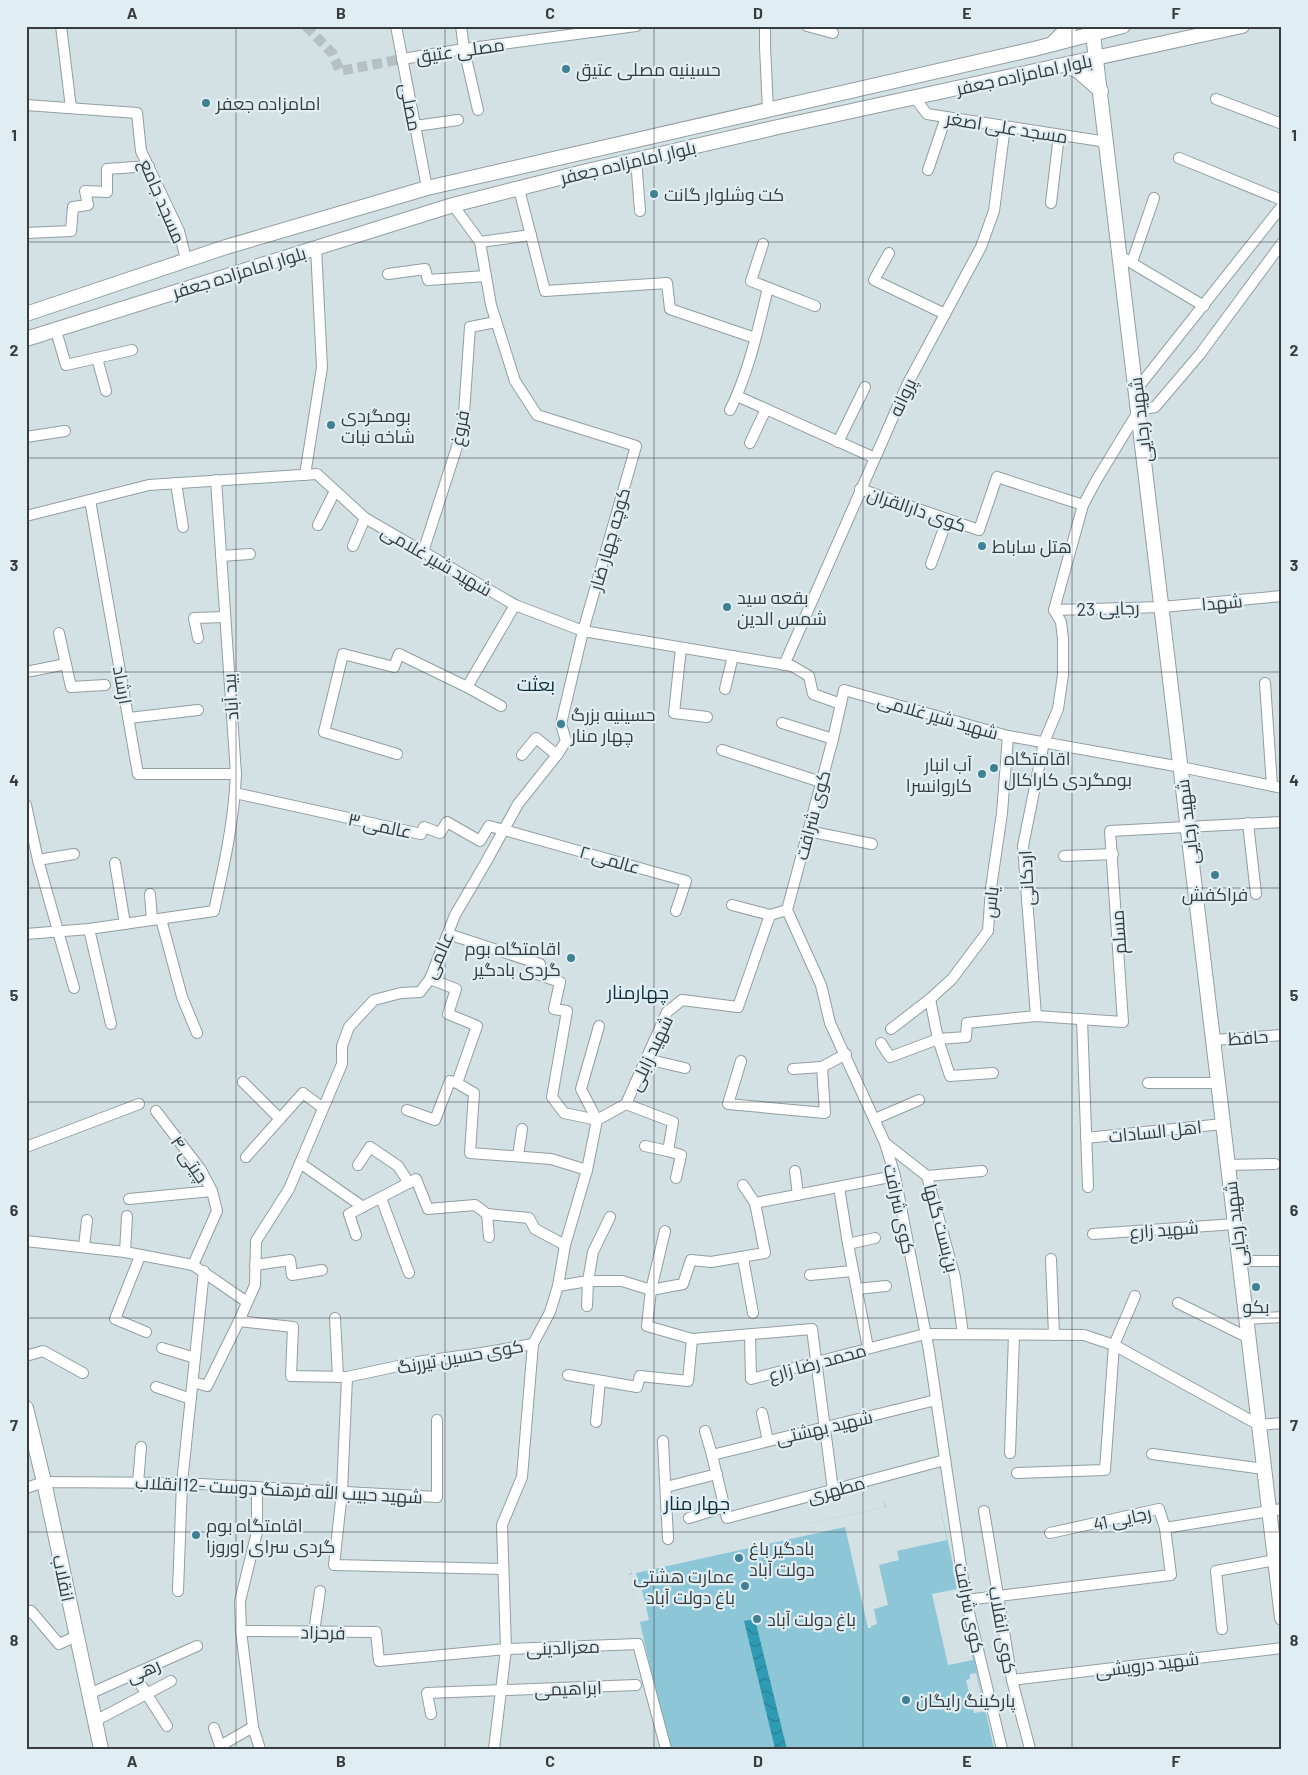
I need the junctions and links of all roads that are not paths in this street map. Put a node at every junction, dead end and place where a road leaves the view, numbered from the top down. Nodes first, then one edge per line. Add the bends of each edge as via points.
1 (61, 26) edge
2 (396, 26) edge
3 (461, 26) edge
4 (636, 26) edge
5 (765, 26) edge
6 (807, 26) edge
7 (1070, 26) edge
8 (1123, 26) edge
9 (1242, 26) edge
10 (595, 29) edge
11 (1092, 30) edge
12 (833, 33) dead end
13 (1051, 45) junction
14 (464, 49) junction
15 (1034, 49) junction
16 (1122, 52) junction
17 (1097, 58) junction
18 (402, 59) junction
19 (1064, 65) junction
20 (1040, 70) junction
21 (1101, 91) junction
22 (915, 98) junction
23 (1216, 99) dead end
24 (26, 105) edge
25 (71, 108) junction
26 (478, 110) dead end
27 (768, 110) junction
28 (946, 117) junction
29 (458, 120) dead end
30 (1282, 124) edge
31 (415, 126) junction
32 (1006, 126) junction
33 (1059, 135) junction
34 (1107, 142) junction
35 (582, 153) junction
36 (1178, 158) dead end
37 (636, 159) junction
38 (149, 166) junction
39 (928, 170) dead end
40 (583, 172) junction
41 (426, 188) junction
42 (519, 189) junction
43 (1154, 198) dead end
44 (1282, 200) edge
45 (1051, 203) dead end
46 (453, 205) junction
47 (1282, 206) edge
48 (640, 210) dead end
49 (26, 233) edge
50 (531, 235) junction
51 (480, 242) junction
52 (1282, 243) edge
53 (763, 244) dead end
54 (316, 248) junction
55 (889, 253) dead end
56 (186, 259) junction
57 (1126, 259) junction
58 (388, 274) dead end
59 (486, 276) junction
60 (768, 288) junction
61 (815, 306) dead end
62 (1204, 306) junction
63 (26, 314) edge
64 (945, 314) junction
65 (496, 322) junction
66 (56, 331) junction
67 (755, 338) junction
68 (26, 339) edge
69 (132, 350) dead end
70 (97, 358) junction
71 (865, 387) dead end
72 (1136, 390) junction
73 (106, 391) dead end
74 (737, 396) junction
75 (766, 408) junction
76 (730, 410) dead end
77 (1139, 410) junction
78 (65, 431) dead end
79 (26, 437) edge
80 (838, 442) junction
81 (750, 443) dead end
82 (875, 458) junction
83 (306, 475) junction
84 (216, 480) junction
85 (176, 483) junction
86 (335, 490) junction
87 (860, 490) junction
88 (90, 500) junction
89 (1083, 505) junction
90 (26, 516) edge
91 (365, 518) junction
92 (948, 520) junction
93 (318, 525) dead end
94 (183, 526) dead end
95 (353, 546) dead end
96 (423, 552) junction
97 (250, 554) dead end
98 (221, 556) junction
99 (931, 564) dead end
100 (1282, 596) edge
101 (515, 605) junction
102 (1162, 607) junction
103 (1054, 610) junction
104 (225, 616) junction
105 (583, 631) junction
106 (60, 633) dead end
107 (198, 638) dead end
108 (681, 648) junction
109 (732, 656) junction
110 (66, 664) junction
111 (784, 665) junction
112 (26, 672) edge
113 (1265, 683) dead end
114 (105, 685) dead end
115 (467, 687) junction
116 (725, 689) dead end
117 (844, 690) joint
118 (841, 704) junction
119 (501, 706) dead end
120 (198, 710) dead end
121 (707, 717) dead end
122 (129, 718) junction
123 (782, 723) dead end
124 (1008, 736) junction
125 (833, 739) junction
126 (1044, 742) junction
127 (722, 750) dead end
128 (397, 754) dead end
129 (522, 754) dead end
130 (557, 755) junction
131 (1181, 767) junction
132 (236, 774) junction
133 (822, 782) junction
134 (1277, 787) edge
135 (235, 793) junction
136 (26, 805) edge
137 (1282, 822) edge
138 (1248, 823) junction
139 (1188, 826) junction
140 (504, 830) junction
141 (808, 831) junction
142 (872, 844) dead end
143 (74, 854) dead end
144 (1112, 854) junction
145 (1064, 856) dead end
146 (38, 860) junction
147 (115, 863) dead end
148 (150, 894) dead end
149 (1256, 894) dead end
150 (732, 905) dead end
151 (787, 910) junction
152 (676, 911) dead end
153 (770, 915) junction
154 (156, 919) junction
155 (124, 924) junction
156 (89, 929) junction
157 (59, 931) junction
158 (26, 934) edge
159 (448, 934) junction
160 (430, 979) junction
161 (74, 988) dead end
162 (930, 999) junction
163 (1036, 1016) junction
164 (1082, 1019) junction
165 (111, 1024) dead end
166 (599, 1026) dead end
167 (891, 1029) dead end
168 (197, 1033) dead end
169 (1282, 1035) edge
170 (938, 1039) junction
171 (1213, 1040) junction
172 (881, 1043) dead end
173 (846, 1054) junction
174 (646, 1059) junction
175 (740, 1061) dead end
176 (685, 1068) dead end
177 (822, 1068) junction
178 (793, 1069) dead end
179 (993, 1073) dead end
180 (243, 1082) dead end
181 (457, 1083) junction
182 (1148, 1083) dead end
183 (1218, 1083) junction
184 (920, 1100) dead end
185 (139, 1104) dead end
186 (626, 1104) junction
187 (323, 1108) junction
188 (407, 1110) dead end
189 (156, 1111) dead end
190 (280, 1119) junction
191 (875, 1119) junction
192 (596, 1120) junction
193 (1223, 1124) junction
194 (522, 1129) dead end
195 (1086, 1138) junction
196 (885, 1143) junction
197 (645, 1146) dead end
198 (26, 1147) edge
199 (668, 1151) junction
200 (518, 1156) junction
201 (246, 1157) dead end
202 (300, 1163) junction
203 (1275, 1164) dead end
204 (358, 1165) dead end
205 (1228, 1165) junction
206 (588, 1170) junction
207 (982, 1171) dead end
208 (795, 1172) dead end
209 (894, 1176) junction
210 (927, 1176) junction
211 (676, 1178) dead end
212 (409, 1183) junction
213 (743, 1185) dead end
214 (839, 1187) junction
215 (1088, 1187) dead end
216 (212, 1191) junction
217 (798, 1194) junction
218 (381, 1198) junction
219 (129, 1199) dead end
220 (755, 1202) junction
221 (363, 1207) junction
222 (486, 1214) junction
223 (127, 1216) dead end
224 (610, 1217) dead end
225 (87, 1220) dead end
226 (1235, 1224) junction
227 (665, 1230) dead end
228 (1093, 1234) dead end
229 (356, 1235) dead end
230 (489, 1236) dead end
231 (876, 1238) dead end
232 (26, 1241) edge
233 (848, 1244) junction
234 (565, 1245) junction
235 (84, 1246) junction
236 (125, 1252) junction
237 (140, 1256) junction
238 (743, 1258) junction
239 (1051, 1259) dead end
240 (1240, 1261) junction
241 (1282, 1261) edge
242 (193, 1265) junction
243 (255, 1265) junction
244 (322, 1270) dead end
245 (853, 1270) junction
246 (204, 1272) junction
247 (410, 1273) dead end
248 (810, 1275) dead end
249 (588, 1281) junction
250 (558, 1286) junction
251 (886, 1286) dead end
252 (857, 1289) junction
253 (651, 1290) junction
254 (1134, 1296) dead end
255 (247, 1302) junction
256 (1178, 1303) dead end
257 (587, 1306) dead end
258 (753, 1313) dead end
259 (1282, 1317) edge
260 (335, 1318) dead end
261 (1246, 1319) junction
262 (240, 1321) junction
263 (146, 1332) dead end
264 (750, 1334) junction
265 (925, 1334) junction
266 (963, 1334) junction
267 (1014, 1335) junction
268 (1054, 1335) junction
269 (1249, 1338) junction
270 (692, 1339) junction
271 (533, 1344) junction
272 (1114, 1345) junction
273 (162, 1348) dead end
274 (868, 1348) junction
275 (26, 1356) edge
276 (195, 1358) junction
277 (817, 1361) junction
278 (83, 1373) dead end
279 (568, 1375) dead end
280 (343, 1377) junction
281 (600, 1381) junction
282 (193, 1382) junction
283 (156, 1388) dead end
284 (191, 1399) junction
285 (936, 1400) junction
286 (26, 1408) edge
287 (762, 1413) dead end
288 (437, 1420) dead end
289 (596, 1422) dead end
290 (1282, 1423) edge
291 (1259, 1425) junction
292 (825, 1428) junction
293 (705, 1430) dead end
294 (768, 1441) junction
295 (664, 1442) dead end
296 (141, 1447) dead end
297 (1010, 1453) dead end
298 (712, 1454) junction
299 (1152, 1454) dead end
300 (945, 1460) junction
301 (1264, 1470) junction
302 (1017, 1473) dead end
303 (717, 1474) junction
304 (44, 1482) junction
305 (138, 1483) junction
306 (182, 1483) junction
307 (257, 1487) junction
308 (666, 1487) junction
309 (26, 1488) edge
310 (833, 1490) junction
311 (342, 1492) junction
312 (725, 1507) junction
313 (984, 1510) dead end
314 (1275, 1510) edge
315 (689, 1518) dead end
316 (1165, 1528) junction
317 (1050, 1533) dead end
318 (668, 1539) dead end
319 (1275, 1560) junction
320 (504, 1569) junction
321 (178, 1591) dead end
322 (320, 1591) dead end
323 (997, 1595) junction
324 (966, 1600) junction
325 (26, 1614) edge
326 (1282, 1618) edge
327 (1222, 1629) dead end
328 (241, 1631) junction
329 (314, 1632) junction
330 (77, 1636) junction
331 (197, 1646) dead end
332 (1282, 1648) edge
333 (506, 1649) junction
334 (379, 1661) joint
335 (134, 1674) junction
336 (1012, 1680) junction
337 (171, 1681) dead end
338 (636, 1686) dead end
339 (500, 1691) junction
340 (89, 1694) junction
341 (146, 1694) junction
342 (430, 1714) dead end
343 (95, 1721) junction
344 (167, 1726) dead end
345 (214, 1728) dead end
346 (253, 1728) junction
347 (101, 1749) edge
348 (260, 1749) edge
349 (494, 1749) edge
350 (666, 1749) edge
351 (1002, 1749) edge
352 (1030, 1749) edge

1 - 25 street
2 - 18 street, مصلی
3 - 14 street
4 - 10 street, مصلی عتیق
5 - 27 street
6 - 12 street
7 - 13 main road
8 - 11 main road, بلوار امامزاده جعفر
9 - 16 main road, بلوار امامزاده جعفر
10 - 14 street, مصلی عتیق
11 - 13 main road, بلوار امامزاده جعفر
11 - 17 main road, شهید رجایی
13 - 15 main road, بلوار امامزاده جعفر
14 - 18 street, مصلی عتیق
14 - 26 street
15 - 20 main road via 1046,56 1046,65
15 - 27 main road, بلوار امامزاده جعفر
16 - 17 main road, بلوار امامزاده جعفر
16 - 21 main road via 1111,62
17 - 19 main road, بلوار امامزاده جعفر
17 - 21 main road, شهید رجایی
18 - 31 street, مصلی
19 - 20 main road, بلوار امامزاده جعفر
19 - 21 main road
20 - 22 main road, بلوار امامزاده جعفر
21 - 34 main road, شهید رجایی
22 - 28 street, مسجد علی اصغر via 927,114
22 - 37 main road, بلوار امامزاده جعفر
23 - 30 street
24 - 25 street
25 - 38 street, مسجد جامع via 137,113 141,151
27 - 35 main road, بلوار امامزاده جعفر
28 - 32 street, مسجد علی اصغر
28 - 39 street
29 - 31 street
31 - 41 street, مصلی
32 - 33 street, مسجد علی اصغر
32 - 64 street, پروانه via 994,211 981,247
33 - 34 street, مسجد علی اصغر
33 - 45 street
34 - 57 main road, شهید رجایی
35 - 40 main road
35 - 41 main road, بلوار امامزاده جعفر
36 - 44 street
37 - 40 main road, بلوار امامزاده جعفر
37 - 48 street
38 - 49 street via 108,169 107,192 85,191 88,205 73,207 71,231
38 - 56 street, مسجد جامع via 179,231
40 - 42 main road, بلوار امامزاده جعفر
41 - 56 main road, بلوار امامزاده جعفر
42 - 46 main road, بلوار امامزاده جعفر
42 - 50 street
43 - 57 street
46 - 51 street
46 - 54 main road, بلوار امامزاده جعفر
47 - 62 street
50 - 51 street
50 - 67 street via 545,291 667,283 670,309
51 - 59 street
52 - 77 street via 1200,354 1155,408
53 - 60 street via 751,281
54 - 66 main road, بلوار امامزاده جعفر
54 - 83 street via 322,367
55 - 64 street via 874,280
56 - 63 main road, بلوار امامزاده جعفر
57 - 62 street
57 - 72 main road, شهید رجایی
58 - 59 street via 425,268 428,280
59 - 65 street
60 - 61 street
60 - 67 street
62 - 72 street
64 - 82 street, پروانه via 908,383
65 - 96 street, فروغ via 470,327 463,428
65 - 105 street, کوچه چهار ضار via 515,381 537,415 636,446
66 - 68 main road, بلوار امامزاده جعفر
66 - 70 street via 66,365
67 - 74 street
69 - 70 street
70 - 73 street
71 - 80 street
72 - 77 main road, شهید رجایی
74 - 75 street
74 - 76 street
75 - 80 street
75 - 81 street
77 - 89 street
77 - 102 main road, شهید رجایی
78 - 79 street
80 - 82 street
82 - 87 street, پروانه
83 - 84 street, شهید شیر غلامی
83 - 86 street, شهید شیر غلامی via 318,474
84 - 85 street, شهید شیر غلامی
84 - 98 street, بید آباد
85 - 88 street, شهید شیر غلامی via 148,484
85 - 94 street
86 - 91 street, شهید شیر غلامی
86 - 93 street
87 - 92 street, کوی دارالقران
87 - 111 street, پروانه
88 - 90 street, شهید شیر غلامی
88 - 122 street, ارشاد
89 - 92 street, کوی دارالقران via 997,477 979,530
89 - 103 street
91 - 95 street
91 - 96 street, شهید شیر غلامی
92 - 99 street
96 - 101 street, شهید شیر غلامی
97 - 98 street
98 - 104 street, بید آباد
100 - 102 street, شهدا
101 - 105 street, شهید شیر غلامی
101 - 115 street
102 - 103 street, رجایی 23
102 - 131 main road, شهید رجایی
103 - 126 street, اردکانی via 1063,639 1064,675 1058,709
104 - 107 street via 194,618
104 - 132 street, بید آباد
105 - 108 street, شهید شیر غلامی
105 - 130 street, عالمی via 561,724 566,741
106 - 110 street
108 - 109 street, شهید شیر غلامی
108 - 121 street via 674,713
109 - 111 street, شهید شیر غلامی
109 - 116 street
110 - 112 street
110 - 114 street via 71,687
111 - 118 street, شهید شیر غلامی via 809,676 813,694
113 - 134 street
115 - 119 street
115 - 128 street via 399,654 394,667 343,654 324,732
117 - 118 street, کوی شرافت
117 - 124 street, شهید شیر غلامی
118 - 125 street, کوی شرافت
120 - 122 street
122 - 132 street, ارشاد via 138,774
123 - 125 street
124 - 126 street, شهید شیر غلامی
124 - 162 street, یاس via 988,931 952,979
125 - 133 street, کوی شرافت
126 - 131 street, شهید شیر غلامی
126 - 163 street, اردکانی via 1023,846
127 - 133 street
129 - 130 street via 536,738
130 - 140 street, عالمی via 518,804
131 - 134 street, شهید شیر غلامی
131 - 139 main road, شهید رجایی
132 - 135 street, بید آباد
133 - 141 street, کوی شرافت
135 - 140 street, عالمی ۳ via 421,834 424,827 440,833 447,822 480,841 488,826
135 - 154 street, بید آباد via 214,911
136 - 146 street
137 - 138 street
138 - 139 street
138 - 149 street
139 - 144 street, مسلم via 1110,831
139 - 171 main road, شهید رجایی
140 - 152 street, عالمی ۲ via 686,881
140 - 159 street, عالمی via 455,914
141 - 142 street
141 - 151 street, کوی شرافت
143 - 146 street
144 - 145 street
144 - 164 street, مسلم via 1124,1022
146 - 157 street
147 - 155 street
148 - 154 street
150 - 153 street
151 - 153 street
151 - 173 street, کوی شرافت via 822,985 830,1024
153 - 174 street, شهید زابلی via 738,1007 682,1000 667,1012
154 - 155 street
154 - 168 street
155 - 156 street
156 - 157 street
156 - 165 street
157 - 158 street
157 - 161 street
159 - 160 street, عالمی
159 - 192 street via 540,964 537,974 560,982 554,1009 567,1011 552,1097 564,1113
160 - 181 street via 456,989 448,1014 477,1026
160 - 187 street, عالمی via 420,992 374,1000 349,1027 342,1046 342,1064
162 - 167 street, یاس
162 - 170 street
163 - 164 street, مسلم
163 - 170 street, مسلم via 967,1023 966,1036
164 - 195 street
166 - 192 street via 581,1089
169 - 171 street, حافظ
170 - 172 street via 890,1057
170 - 179 street via 950,1076
171 - 183 main road, شهید رجایی
173 - 177 street
173 - 191 street, کوی شرافت
174 - 176 street
174 - 186 street, شهید زابلی
175 - 177 street via 728,1104 825,1114
177 - 178 street
180 - 190 street
181 - 188 street via 450,1081 435,1120
181 - 200 street via 474,1093 470,1153
182 - 183 street
183 - 193 main road, شهید رجایی
184 - 191 street
185 - 198 street
186 - 192 street, شهید زابلی
186 - 199 street via 674,1122
187 - 190 street via 303,1093
187 - 202 street, عالمی
189 - 216 street, چیتی ۴ via 201,1170
190 - 201 street
191 - 196 street, کوی شرافت
192 - 206 street
193 - 195 street, اهل السادات
193 - 205 main road, شهید رجایی
194 - 200 street
195 - 215 street
196 - 209 street, کوی شرافت
196 - 210 street
197 - 199 street
199 - 211 street via 681,1156
200 - 206 street via 551,1159
202 - 221 street
202 - 243 street, عالمی via 289,1189 256,1241
203 - 205 street
204 - 212 street via 370,1147 398,1166
205 - 226 main road, شهید رجایی
206 - 234 street
207 - 210 street, بن‌بست گلها
208 - 217 street
209 - 214 street
209 - 265 street, کوی شرافت
210 - 266 street, بن‌بست گلها via 955,1277
212 - 218 street
212 - 222 street via 416,1179 428,1208 475,1205
213 - 220 street
214 - 217 street
214 - 233 street
216 - 219 street
216 - 242 street, چیتی ۴ via 217,1211
217 - 220 street
218 - 221 street
218 - 247 street
220 - 238 street via 765,1253
221 - 229 street via 349,1214
222 - 230 street
222 - 234 street via 529,1218 535,1229
223 - 236 street
224 - 249 street via 593,1252
225 - 235 street
226 - 228 street, شهید زارع
226 - 240 main road, شهید رجایی
227 - 253 street
231 - 233 street
232 - 235 street
233 - 245 street
234 - 250 street
235 - 236 street
236 - 237 street
237 - 242 street
237 - 263 street via 115,1319
238 - 253 street via 711,1262 691,1260 683,1284
238 - 258 street
239 - 268 street
240 - 241 street
240 - 261 main road, شهید رجایی
242 - 246 street
243 - 244 street via 290,1260 292,1275
243 - 255 street, عالمی via 255,1284
245 - 248 street
245 - 252 street
246 - 255 street
246 - 276 street
249 - 250 street
249 - 253 street via 622,1281
249 - 257 street
250 - 271 street via 550,1312
251 - 252 street
252 - 274 street
253 - 270 street via 647,1326
254 - 272 street
255 - 262 street
256 - 269 street
259 - 261 street
260 - 280 street
261 - 269 main road, شهید رجایی
262 - 280 street, کوی حسین تیررنگ via 293,1327 291,1376
262 - 282 street via 207,1386
264 - 270 street
264 - 277 street via 812,1329
264 - 277 street, محمد رضا زارع via 751,1379
265 - 266 street, محمد رضا زارع
265 - 274 street, محمد رضا زارع
265 - 285 street, کوی شرافت
266 - 267 street, محمد رضا زارع
267 - 268 street, محمد رضا زارع
267 - 297 street
268 - 272 street, محمد رضا زارع via 1084,1336
269 - 291 main road, شهید رجایی
270 - 281 street via 688,1381 640,1376 637,1387
271 - 280 street, کوی حسین تیررنگ
271 - 320 street, کوی حسین تیررنگ via 522,1477 502,1525
272 - 291 street, محمد رضا زارع
272 - 302 street via 1105,1470
273 - 276 street
274 - 277 street, محمد رضا زارع
275 - 278 street via 43,1352
276 - 282 street
277 - 292 street
279 - 281 street
280 - 311 street
281 - 289 street
282 - 284 street
283 - 284 street
284 - 306 street
285 - 292 street, شهید بهشتی
285 - 300 street, کوی شرافت
286 - 304 main road, انقلاب
287 - 294 street
288 - 311 street, شهید حبیب الله فرهنگ دوست -12انقلاب via 438,1497
290 - 291 street
291 - 301 main road, شهید رجایی
292 - 294 street, شهید بهشتی
292 - 310 street
293 - 298 street
294 - 298 street, شهید بهشتی
295 - 308 street
296 - 305 street
298 - 303 street
299 - 301 street
300 - 310 street, مطهری
300 - 324 street, کوی شرافت
301 - 314 main road, شهید رجایی
303 - 308 street
303 - 312 street
304 - 305 street, شهید حبیب الله فرهنگ دوست -12انقلاب
304 - 309 street, شهید حبیب الله فرهنگ دوست -12انقلاب
304 - 330 main road, انقلاب
305 - 306 street, شهید حبیب الله فرهنگ دوست -12انقلاب
306 - 307 street, شهید حبیب الله فرهنگ دوست -12انقلاب
306 - 321 street
307 - 311 street, شهید حبیب الله فرهنگ دوست -12انقلاب
307 - 328 street via 258,1532 240,1601
308 - 318 street
310 - 312 street, مطهری via 727,1518
311 - 320 street via 334,1565
312 - 315 street
313 - 323 street, کوی انقلاب
314 - 316 street, رجایی 41
314 - 319 main road, شهید رجایی
316 - 317 street, رجایی 41 via 1159,1509
316 - 323 street via 1171,1575
319 - 326 main road, شهید رجایی
319 - 327 street via 1216,1571
320 - 333 street, کوی حسین تیررنگ
322 - 329 street
323 - 324 street
323 - 336 street, کوی انقلاب
324 - 351 street, کوی شرافت
325 - 330 street via 31,1611 60,1644
328 - 329 street, فرحزاد
328 - 346 street
329 - 334 street, فرحزاد via 376,1632
330 - 340 main road, انقلاب
331 - 335 street, رهی
332 - 336 street, شهید درویشی
333 - 334 street, معزالدینی
333 - 339 street, کوی حسین تیررنگ
333 - 350 street, معزالدینی via 638,1644
335 - 340 street, رهی
335 - 341 street
336 - 352 street, کوی انقلاب
337 - 341 street
338 - 339 street, ابراهیمی
339 - 342 street, ابراهیمی via 427,1693
339 - 349 street, کوی حسین تیررنگ
340 - 343 main road, انقلاب
341 - 343 street
341 - 344 street
343 - 347 main road, انقلاب
345 - 346 street via 220,1746
346 - 348 street

